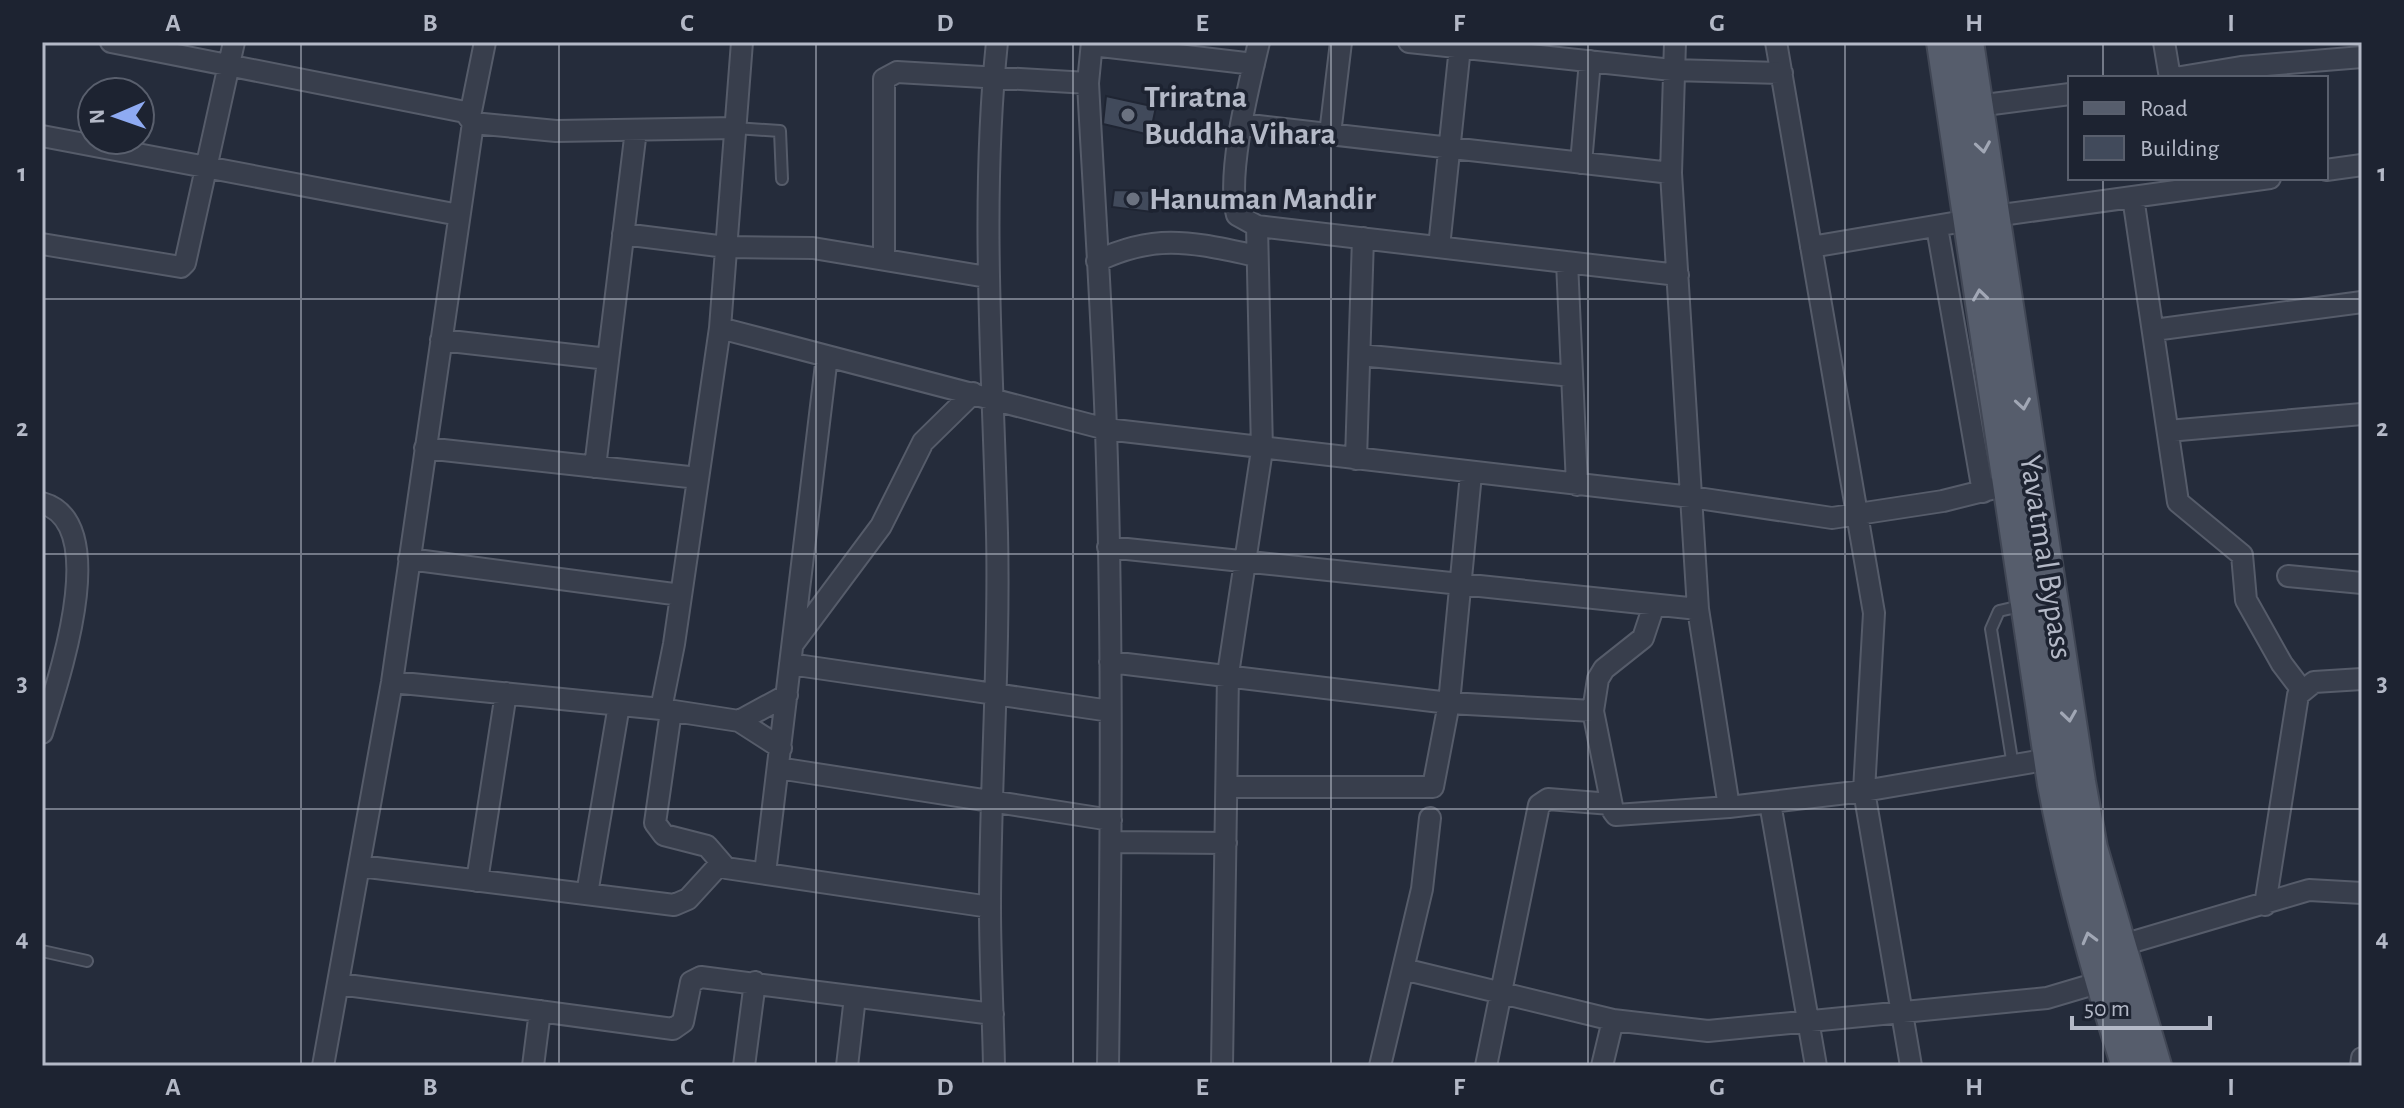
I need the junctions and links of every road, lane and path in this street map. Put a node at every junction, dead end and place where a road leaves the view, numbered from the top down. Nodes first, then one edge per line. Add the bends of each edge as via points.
1 (111, 42) edge
2 (234, 42) edge
3 (485, 42) edge
4 (742, 42) edge
5 (997, 42) edge
6 (1259, 42) edge
7 (1341, 42) edge
8 (1409, 42) edge
9 (1675, 42) edge
10 (1776, 42) edge
11 (1943, 42) edge
12 (1967, 42) edge
13 (2164, 42) edge
14 (1092, 44) edge
15 (1152, 47) edge
16 (1460, 47) junction
17 (1568, 50) edge
18 (2362, 57) edge
19 (1590, 61) junction
20 (1254, 64) junction
21 (229, 66) junction
22 (1672, 70) junction
23 (1782, 73) junction
24 (2172, 76) edge
25 (2185, 76) edge
26 (993, 80) junction
27 (1088, 83) junction
28 (2068, 94) edge
29 (1977, 106) junction
30 (472, 119) junction
31 (1241, 124) junction
32 (735, 128) junction
33 (636, 130) junction
34 (1330, 134) junction
35 (42, 136) edge
36 (1448, 148) junction
37 (1581, 163) junction
38 (2362, 165) edge
39 (205, 169) junction
40 (2328, 170) edge
41 (1671, 173) junction
42 (782, 179) dead end
43 (2256, 180) edge
44 (2133, 197) junction
45 (459, 215) junction
46 (1982, 218) junction
47 (1257, 226) junction
48 (1937, 227) junction
49 (623, 234) junction
50 (1363, 238) junction
51 (42, 244) edge
52 (726, 247) junction
53 (1439, 247) junction
54 (1811, 247) junction
55 (1257, 256) junction
56 (884, 259) junction
57 (1097, 261) junction
58 (1567, 262) junction
59 (1678, 275) junction
60 (987, 277) junction
61 (2362, 302) edge
62 (720, 328) junction
63 (2154, 330) junction
64 (441, 340) junction
65 (1360, 355) junction
66 (827, 356) junction
67 (608, 359) junction
68 (1572, 376) junction
69 (982, 395) junction
70 (2362, 414) edge
71 (1106, 429) junction
72 (2168, 431) junction
73 (425, 448) junction
74 (1262, 450) junction
75 (1356, 459) junction
76 (595, 467) junction
77 (1471, 474) junction
78 (698, 478) junction
79 (1577, 485) junction
80 (2008, 485) junction
81 (1691, 497) junction
82 (42, 503) edge
83 (1857, 516) junction
84 (1108, 547) junction
85 (409, 559) junction
86 (1245, 559) junction
87 (2288, 576) dead end
88 (1458, 583) junction
89 (2362, 583) edge
90 (681, 595) junction
91 (1654, 605) junction
92 (2026, 605) junction
93 (1698, 609) junction
94 (792, 654) junction
95 (1110, 662) junction
96 (1228, 674) junction
97 (2362, 679) edge
98 (392, 682) junction
99 (2301, 689) junction
100 (506, 693) junction
101 (787, 695) junction
102 (998, 695) junction
103 (1449, 703) junction
104 (619, 705) junction
105 (666, 710) junction
106 (1110, 711) junction
107 (1593, 711) junction
108 (739, 721) junction
109 (42, 733) edge
110 (780, 758) junction
111 (2050, 759) junction
112 (2013, 766) junction
113 (1227, 787) junction
114 (1864, 791) junction
115 (994, 803) junction
116 (1770, 803) junction
117 (1611, 804) junction
118 (1729, 807) junction
119 (1430, 818) dead end
120 (1111, 820) junction
121 (1112, 842) junction
122 (1226, 843) junction
123 (720, 864) junction
124 (360, 866) junction
125 (765, 873) junction
126 (477, 881) junction
127 (2362, 893) edge
128 (587, 894) junction
129 (2265, 905) junction
130 (990, 907) junction
131 (2119, 946) junction
132 (42, 951) edge
133 (87, 961) dead end
134 (1403, 969) junction
135 (755, 982) junction
136 (2101, 982) junction
137 (339, 984) junction
138 (1503, 993) junction
139 (855, 997) junction
140 (540, 1011) junction
141 (1899, 1012) junction
142 (993, 1014) junction
143 (1613, 1020) junction
144 (1806, 1020) junction
145 (2362, 1058) edge
146 (323, 1066) edge
147 (533, 1066) edge
148 (744, 1066) edge
149 (847, 1066) edge
150 (994, 1066) edge
151 (1108, 1066) edge
152 (1222, 1066) edge
153 (1380, 1066) edge
154 (1486, 1066) edge
155 (1602, 1066) edge
156 (1816, 1066) edge
157 (1911, 1066) edge
158 (2128, 1066) edge
159 (2155, 1066) edge
160 (2361, 1066) edge

1 - 21 street
2 - 21 street
3 - 30 street
4 - 32 street
5 - 26 street
6 - 20 street
7 - 34 street
8 - 16 street
9 - 22 street
10 - 23 street
11 - 46 main road, Yavatmal Bypass
12 - 29 main road, Yavatmal Bypass
13 - 24 street
14 - 15 street
14 - 27 street
15 - 20 street
16 - 17 street
16 - 36 street
17 - 19 street
18 - 25 street
19 - 22 street
19 - 37 street
20 - 31 street
21 - 30 street
21 - 39 street
22 - 23 street
22 - 41 street
23 - 54 street
26 - 27 street
26 - 56 street via 897,72 884,79
26 - 60 street
27 - 57 street
28 - 29 street
29 -> 46 main road, Yavatmal Bypass
30 - 33 street via 548,131
30 - 45 street
31 - 34 street
31 - 47 street via 1235,207 1237,215
32 - 33 street
32 - 42 lane via 780,131
32 - 52 street
33 - 49 street
34 - 36 street
35 - 39 street
36 - 37 street
36 - 53 street
37 - 41 street
38 - 40 street
39 - 45 street
39 - 51 street via 181,267
41 - 59 street
43 - 44 street
44 - 46 street
44 - 63 street
45 - 64 street
46 - 48 street
46 - 80 main road, Yavatmal Bypass
47 - 50 street
47 - 55 street
48 - 54 street
48 - 80 street
49 - 52 street
49 - 67 street
50 - 53 street
50 - 65 street
52 - 56 street via 791,246
52 - 62 street
53 - 58 street
54 - 83 street
55 - 57 street via 1186,241 1157,241 1128,246
55 - 74 street
56 - 60 street
57 - 71 street
58 - 59 street
58 - 68 street
59 - 81 street
60 - 69 street
61 - 63 street
62 - 66 street
62 - 78 street
63 - 72 street
64 - 67 street
64 - 73 street
65 - 68 street
65 - 75 street
66 - 69 street
66 - 94 street
67 - 76 street
68 - 79 street
69 - 71 street
69 - 94 street via 923,442 881,526
69 - 102 street via 997,533
70 - 72 street
71 - 74 street
71 - 84 street
72 - 99 street via 2178,502 2242,555 2246,600
73 - 76 street
73 - 85 street
74 - 75 street
74 - 86 street
75 - 77 street
76 - 78 street
77 - 79 street
77 - 88 street
78 - 90 street
79 - 81 street
80 - 83 street
80 - 92 main road, Yavatmal Bypass
80 -> 131 main road, Yavatmal Bypass via 2091,848
81 - 83 street via 1832,518
81 - 93 street
82 - 109 street via 53,506 68,522 77,592 71,634
83 - 114 street via 1874,613
84 - 86 street
84 - 95 street
85 - 90 street
85 - 98 street
86 - 88 street
86 - 96 street
87 - 89 street
88 - 91 street
88 - 103 street
90 - 105 street
91 - 93 street
91 - 107 street via 1643,638 1598,679
92 - 111 main road, Yavatmal Bypass
92 - 112 lane via 1999,611 1991,629
93 - 118 street
94 - 101 street
94 - 102 street
95 - 96 street
95 - 106 street
96 - 103 street
96 - 113 street
97 - 99 street via 2314,682
98 - 100 street
98 - 124 street
99 - 129 street
100 - 104 street
100 - 126 street
101 - 108 street
101 - 110 street
102 - 106 street
102 - 115 street
103 - 107 street
103 - 113 street via 1436,780 1427,789
104 - 105 street
104 - 128 street
105 - 108 street
105 - 123 street via 655,823 664,835 707,846
106 - 120 street
107 - 117 street
108 - 110 street
110 - 115 street
110 - 125 street
111 - 112 street
136 -> 111 main road, Yavatmal Bypass via 2068,859
112 - 114 street
113 - 122 street
114 - 116 street
114 - 141 street
115 - 120 street
115 - 130 street
116 - 118 street
116 - 144 street
117 - 118 street via 1616,815 1623,816
117 - 138 street via 1548,799 1539,805
119 - 134 street via 1422,889
120 - 121 street
121 - 122 street
121 - 151 street
122 - 152 street
123 - 125 street
123 - 128 street via 681,904
124 - 126 street
124 - 137 street
125 - 130 street
126 - 128 street
127 - 129 street via 2309,890
129 - 131 street
130 - 142 street
131 - 159 main road, Yavatmal Bypass
132 - 133 lane
134 - 138 street
134 - 153 street
135 - 139 street
135 - 140 street via 695,978 683,1022 673,1029
135 - 148 street
136 - 141 street via 2047,998
136 - 158 main road, Yavatmal Bypass
137 - 140 street
137 - 146 street
138 - 143 street
138 - 154 street
139 - 142 street
139 - 149 street
140 - 147 street
141 - 144 street
141 - 157 street
142 - 150 street
143 - 144 street via 1708,1031
143 - 155 street
144 - 156 street
145 - 160 street

